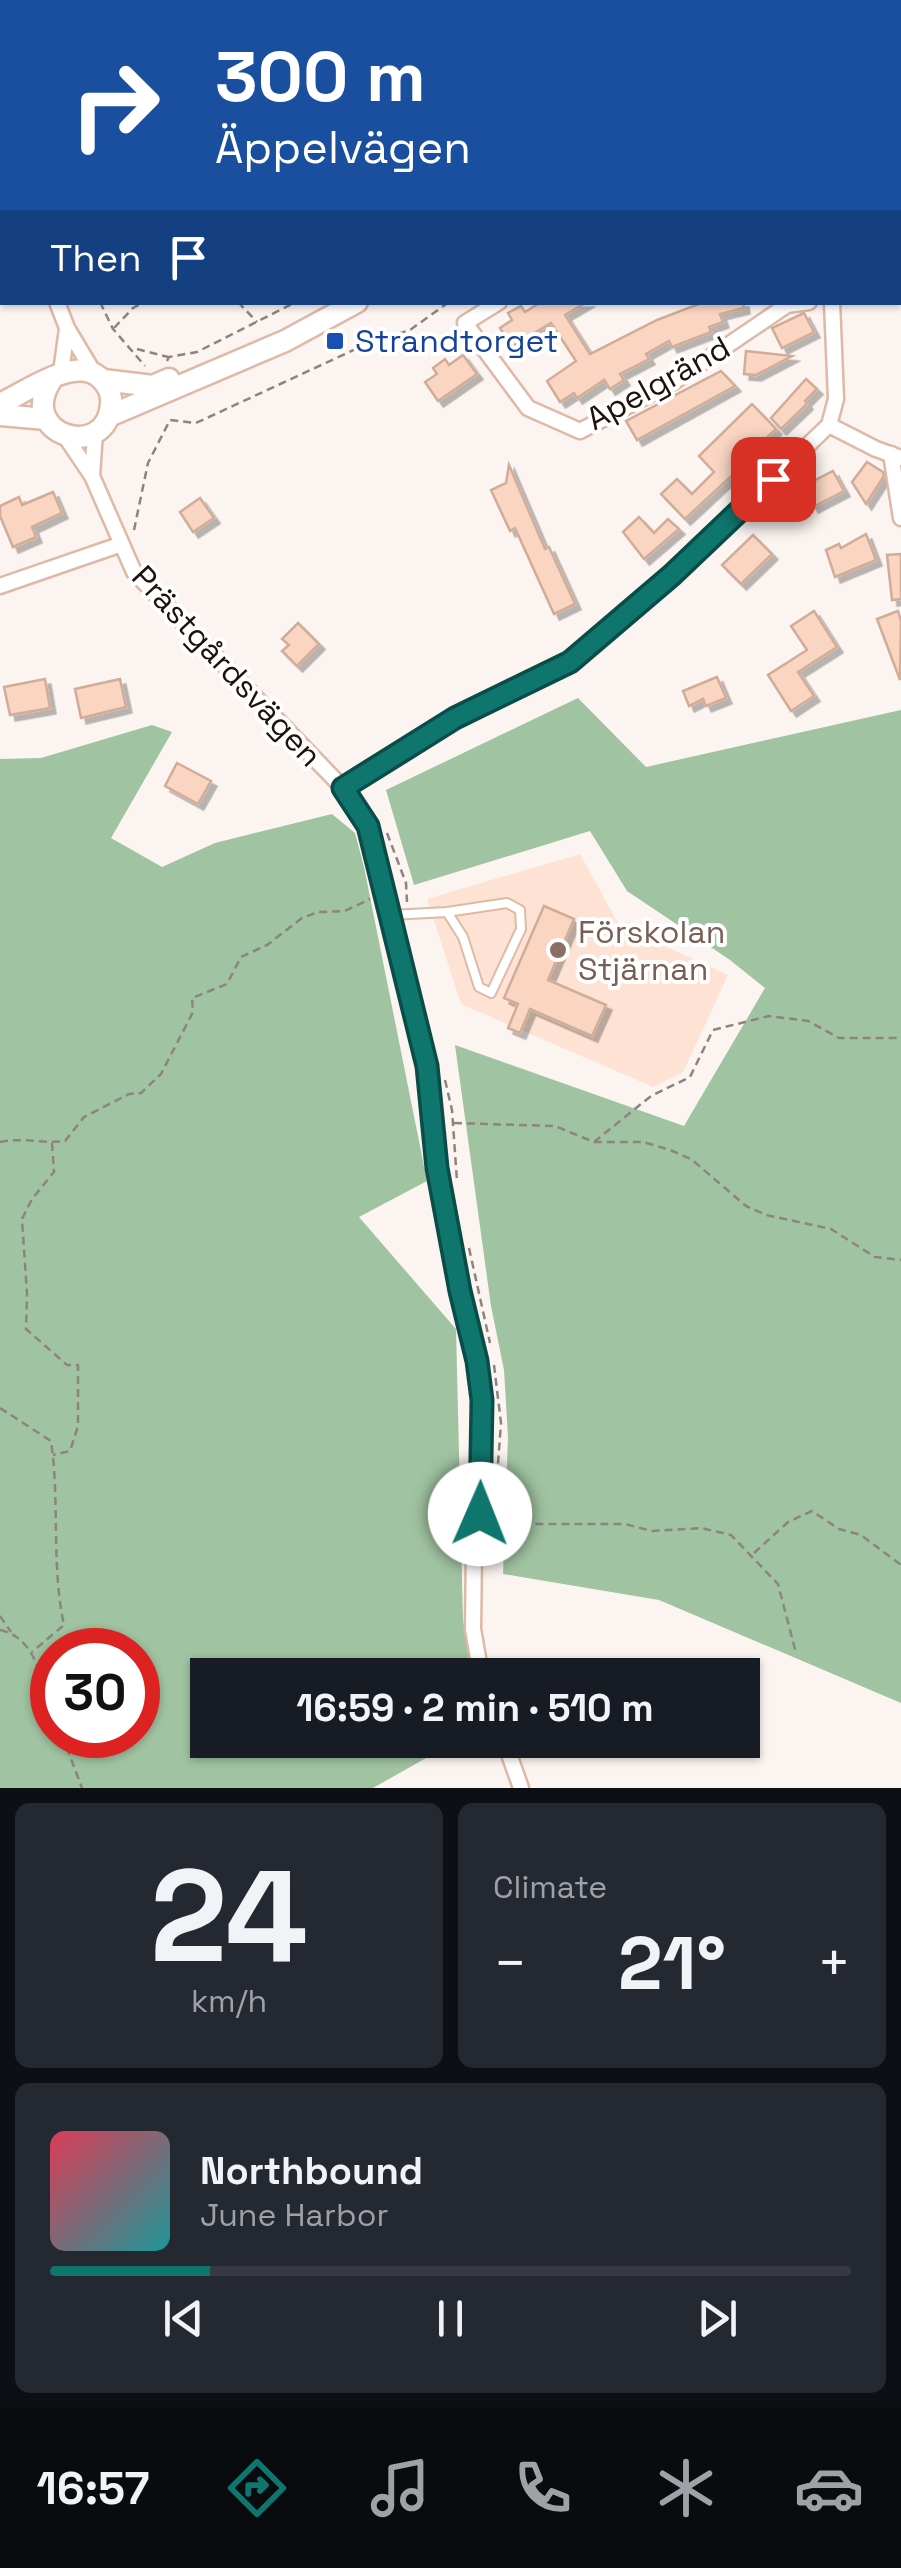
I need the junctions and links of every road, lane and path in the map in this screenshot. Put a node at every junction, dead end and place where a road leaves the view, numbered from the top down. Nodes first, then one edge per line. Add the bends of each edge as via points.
1 (58, 305) edge
2 (101, 305) edge
3 (133, 305) edge
4 (241, 305) edge
5 (290, 305) edge
6 (328, 305) edge
7 (351, 305) edge
8 (445, 305) edge
9 (494, 305) edge
10 (793, 305) edge
11 (832, 305) edge
12 (256, 322) junction
13 (67, 328) junction
14 (113, 329) junction
15 (133, 348) junction
16 (169, 358) junction
17 (148, 370) dead end
18 (163, 370) dead end
19 (57, 376) junction
20 (99, 376) junction
21 (0, 404) edge
22 (167, 411) dead end
23 (0, 415) edge
24 (46, 419) junction
25 (170, 420) junction
26 (102, 424) junction
27 (830, 426) junction
28 (65, 436) junction
29 (896, 456) edge
30 (92, 476) junction
31 (901, 518) edge
32 (119, 545) junction
33 (0, 586) edge
34 (343, 788) junction
35 (385, 894) junction
36 (448, 912) junction
37 (391, 916) junction
38 (901, 1038) edge
39 (452, 1123) dead end
40 (0, 1142) edge
41 (594, 1142) junction
42 (52, 1143) junction
43 (901, 1260) edge
44 (0, 1408) edge
45 (53, 1455) junction
46 (480, 1514) junction
47 (753, 1554) junction
48 (901, 1565) edge
49 (0, 1616) edge
50 (60, 1628) edge
51 (0, 1630) edge
52 (11, 1633) junction
53 (30, 1650) edge
54 (796, 1653) dead end
55 (478, 1658) edge
56 (71, 1758) edge
57 (510, 1758) edge
58 (82, 1788) edge
59 (521, 1788) edge

1 - 13 street
2 - 14 path
3 - 14 path
4 - 12 path
5 - 12 path
6 - 20 main road via 152,386
7 - 26 main road
8 - 25 path via 410,330 196,424
9 - 10 street, Apelgränd via 465,323 528,408 580,431 675,381
11 - 27 street via 836,399
12 - 16 path via 197,352
13 - 19 street
13 - 20 street
14 - 15 path
15 - 16 path
15 - 17 path
16 - 18 path
19 - 20 main road via 82,368
19 - 21 main road
19 - 24 main road via 43,399
20 - 26 main road via 112,401
22 - 25 path
23 - 24 main road
24 - 28 main road
25 - 32 path via 148,463 137,526
26 - 28 main road via 85,436
26 - 30 street, Prästgårdsvägen
27 - 29 street
27 - 34 street via 570,662 455,718
28 - 30 street, Prästgårdsvägen
29 - 31 street
30 - 32 street, Prästgårdsvägen
32 - 33 street
32 - 34 street, Prästgårdsvägen via 134,572
34 - 35 street, Prästgårdsvägen via 368,826
35 - 37 street, Prästgårdsvägen
35 - 42 path via 302,918 242,958 227,984 192,998 194,1012 178,1047 146,1090 84,1116 65,1141
36 - 36 lane via 507,903 520,910 521,928 490,993 478,987 464,937
36 - 37 lane
37 - 46 street, Prästgårdsvägen via 427,1066 437,1168 477,1361
38 - 41 path via 839,1038 808,1021 769,1016 713,1030 690,1077 650,1096
39 - 41 path via 556,1126
40 - 42 path
41 - 43 path via 643,1142 670,1150 746,1206 831,1229 874,1257
42 - 45 path via 54,1172 22,1219 26,1329 50,1354 78,1365 78,1426 70,1451
44 - 45 path via 51,1440
45 - 50 path
46 - 47 path via 538,1524 701,1528 731,1535
46 - 55 street, Prästgårdsvägen via 472,1629
47 - 48 path via 788,1522 812,1511
47 - 54 path via 778,1584
49 - 52 path
51 - 52 path
52 - 53 path
56 - 58 path
57 - 59 street

